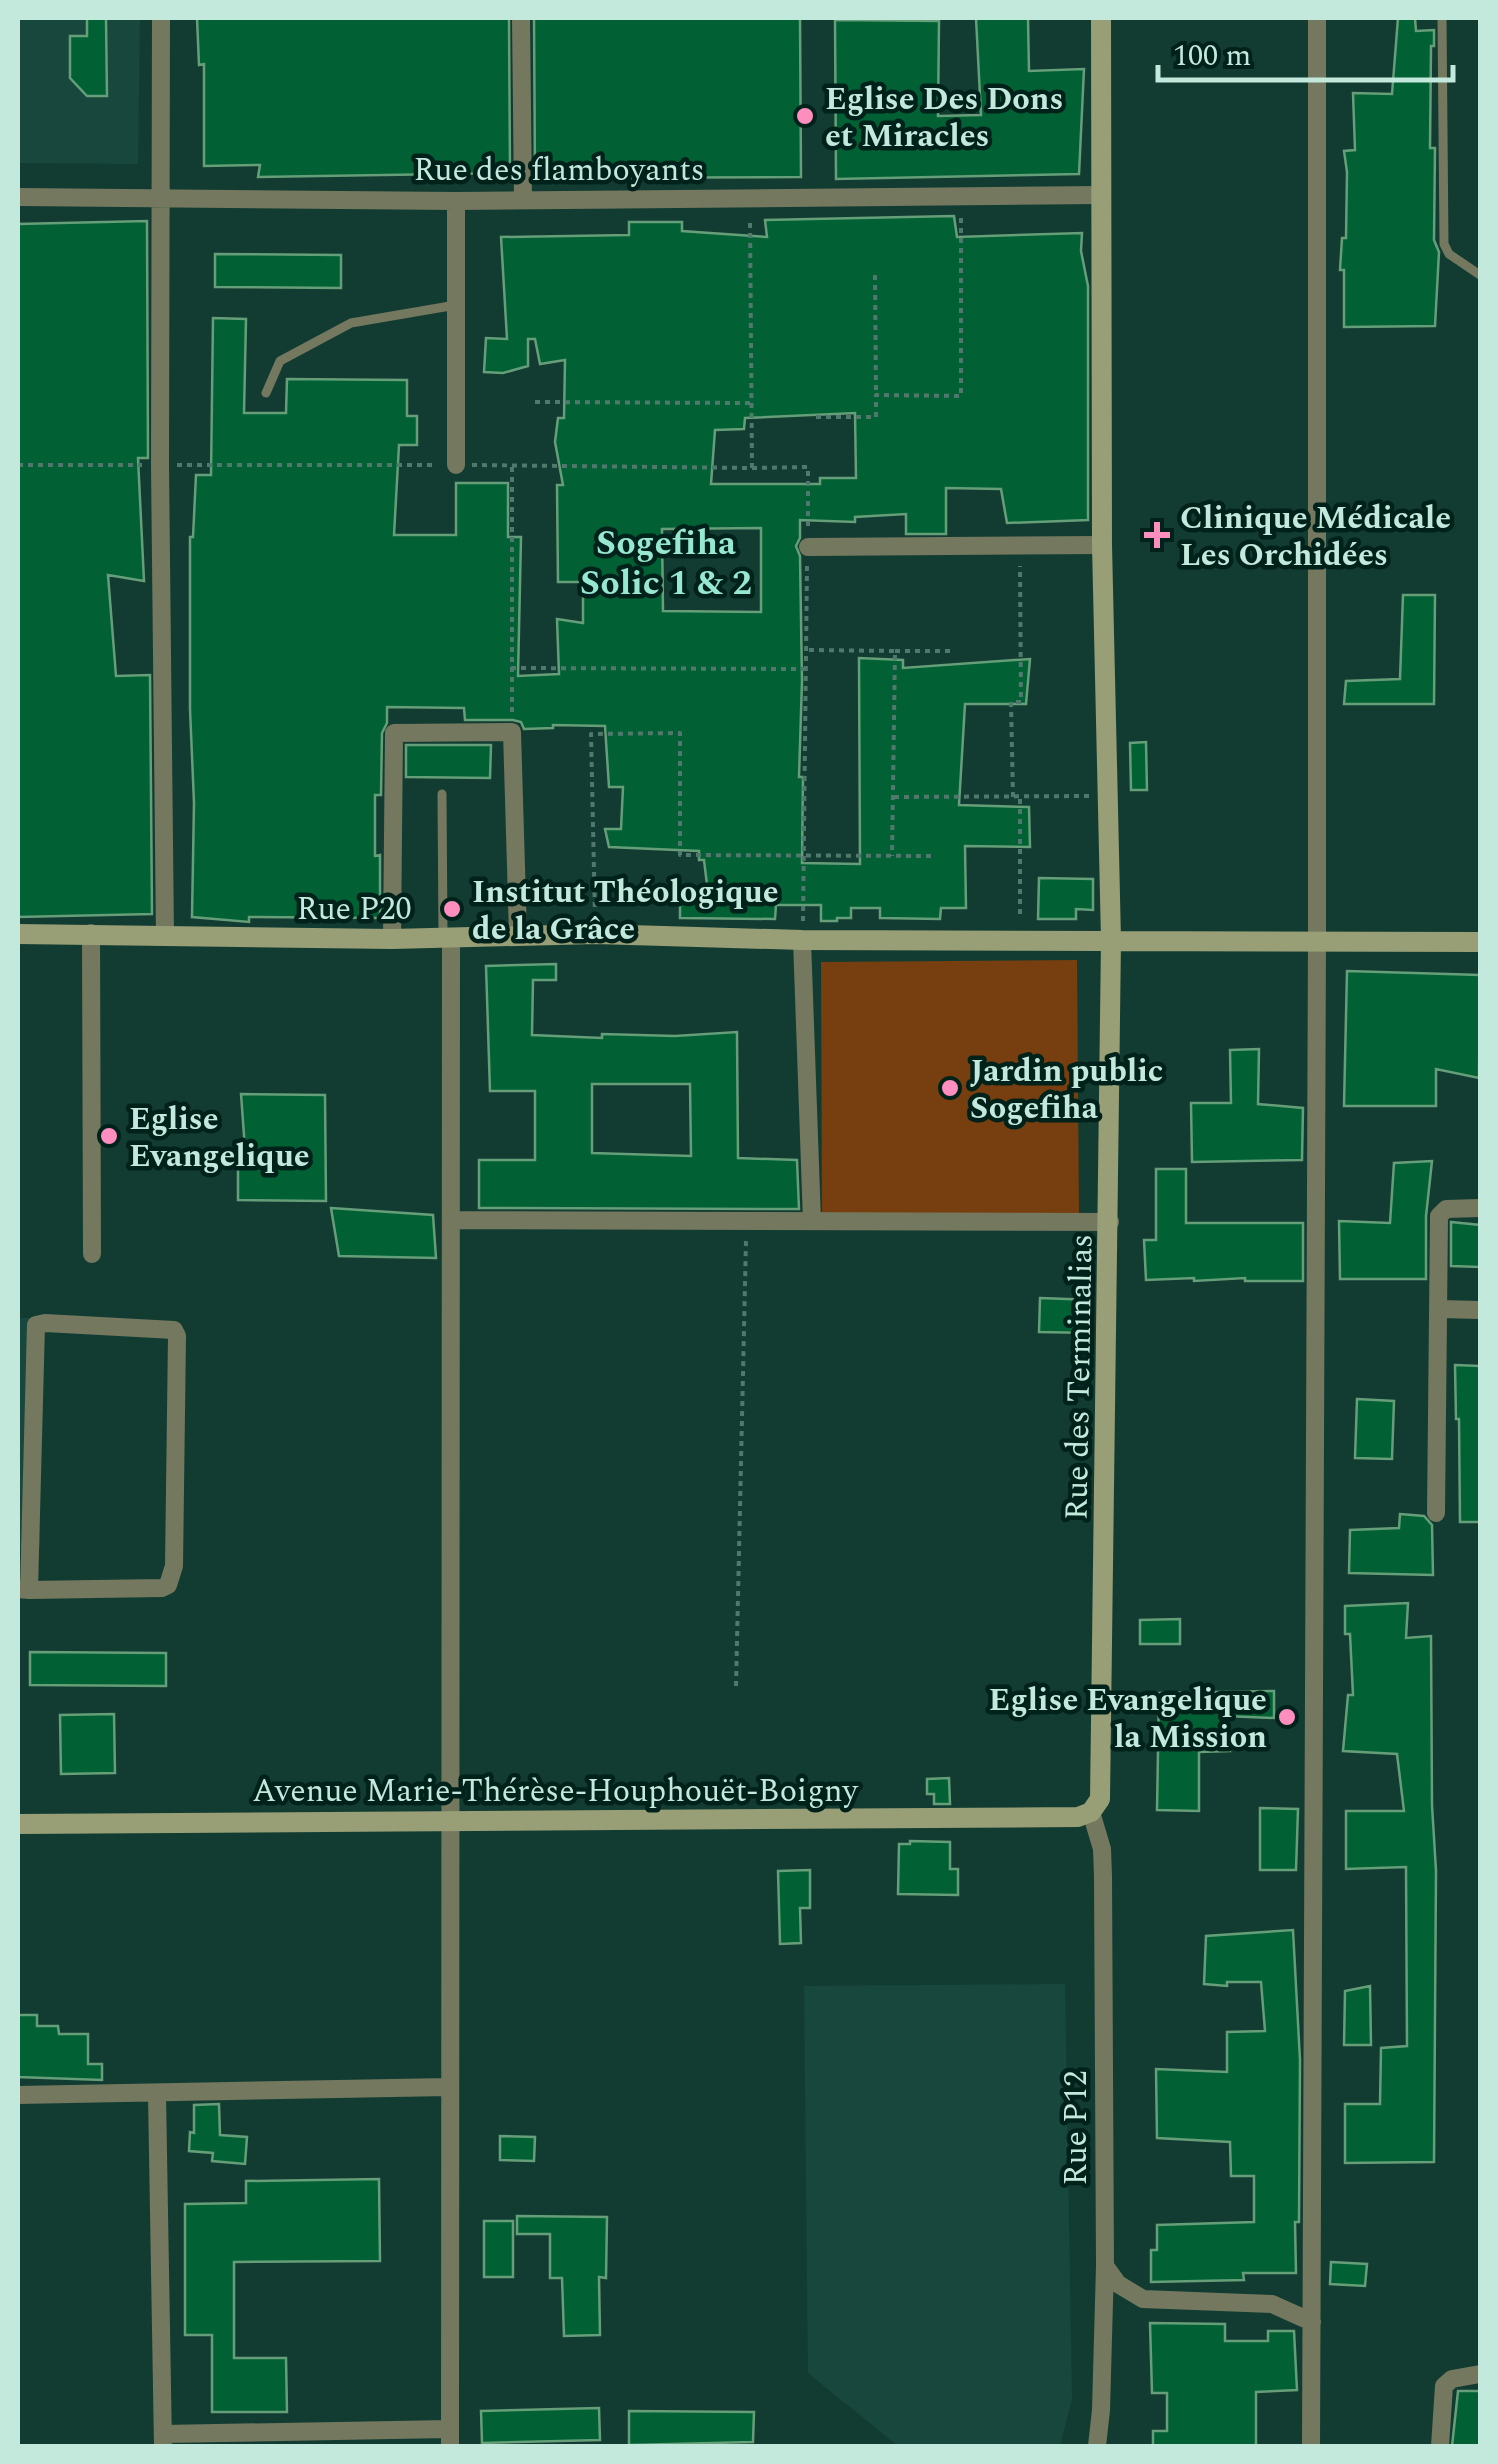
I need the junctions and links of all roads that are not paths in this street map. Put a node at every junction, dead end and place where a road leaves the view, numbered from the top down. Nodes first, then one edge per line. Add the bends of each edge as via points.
1 (161, 18) edge
2 (521, 18) edge
3 (1101, 18) edge
4 (1316, 18) edge
5 (1442, 18) edge
6 (1100, 195) junction
7 (18, 197) edge
8 (160, 198) junction
9 (456, 200) junction
10 (523, 200) junction
11 (1480, 275) edge
12 (456, 305) junction
13 (266, 394) dead end
14 (456, 466) road end
15 (1102, 546) junction
16 (808, 547) road end
17 (442, 794) dead end
18 (91, 933) junction
19 (18, 934) edge
20 (518, 934) junction
21 (165, 937) junction
22 (447, 937) junction
23 (392, 938) junction
24 (802, 940) junction
25 (1111, 940) junction
26 (1317, 940) junction
27 (1480, 942) edge
28 (1480, 1208) edge
29 (452, 1220) junction
30 (812, 1221) junction
31 (1110, 1222) junction
32 (92, 1254) dead end
33 (1440, 1309) junction
34 (1480, 1310) edge
35 (1436, 1513) dead end
36 (23, 1590) edge
37 (1091, 1812) junction
38 (452, 1820) junction
39 (18, 1824) edge
40 (448, 2088) junction
41 (157, 2094) junction
42 (18, 2095) edge
43 (1105, 2266) junction
44 (1312, 2322) junction
45 (1480, 2374) edge
46 (450, 2438) edge
47 (163, 2440) edge
48 (1097, 2446) edge
49 (1311, 2446) edge
50 (1440, 2446) edge

1 - 8 street
2 - 10 street
3 - 6 street, Rue des Terminalias
4 - 26 street
5 - 11 lane via 1444,244
6 - 10 street, Rue des flamboyants
6 - 15 street, Rue des Terminalias
7 - 8 street, Rue des flamboyants
8 - 9 street, Rue des flamboyants
8 - 21 street
9 - 10 street, Rue des flamboyants
9 - 12 street
12 - 13 lane via 351,323 280,361
12 - 14 street
15 - 16 street
15 - 25 street, Rue des Terminalias
17 - 22 lane
18 - 19 street, Rue P20
18 - 21 street, Rue P20
18 - 32 street
20 - 22 street, Rue P20
20 - 23 street via 512,732 394,733
20 - 24 street, Rue P20
21 - 23 street, Rue P20
22 - 23 street, Rue P20
22 - 29 street
24 - 25 street, Rue P20
24 - 30 street
25 - 26 street, Rue P20
25 - 31 street, Rue des Terminalias
26 - 27 street, Rue P20
26 - 44 street
28 - 33 street via 1446,1209 1439,1216
29 - 30 street
29 - 38 street
30 - 31 street
31 - 37 street, Rue des Terminalias via 1102,1785
33 - 34 street
33 - 35 street
36 - 36 street via 36,1326 174,1330 174,1566 168,1585
37 - 38 street, Avenue Marie-Thérèse-Houphouët-Boigny
37 - 43 street, Rue P12 via 1103,1862
38 - 39 street, Avenue Marie-Thérèse-Houphouët-Boigny
38 - 40 street
40 - 41 street
40 - 46 street
41 - 42 street
41 - 47 street
43 - 44 street via 1118,2284 1143,2299 1272,2304
43 - 48 street, Rue P12
44 - 49 street
45 - 50 street via 1444,2386
46 - 47 street

